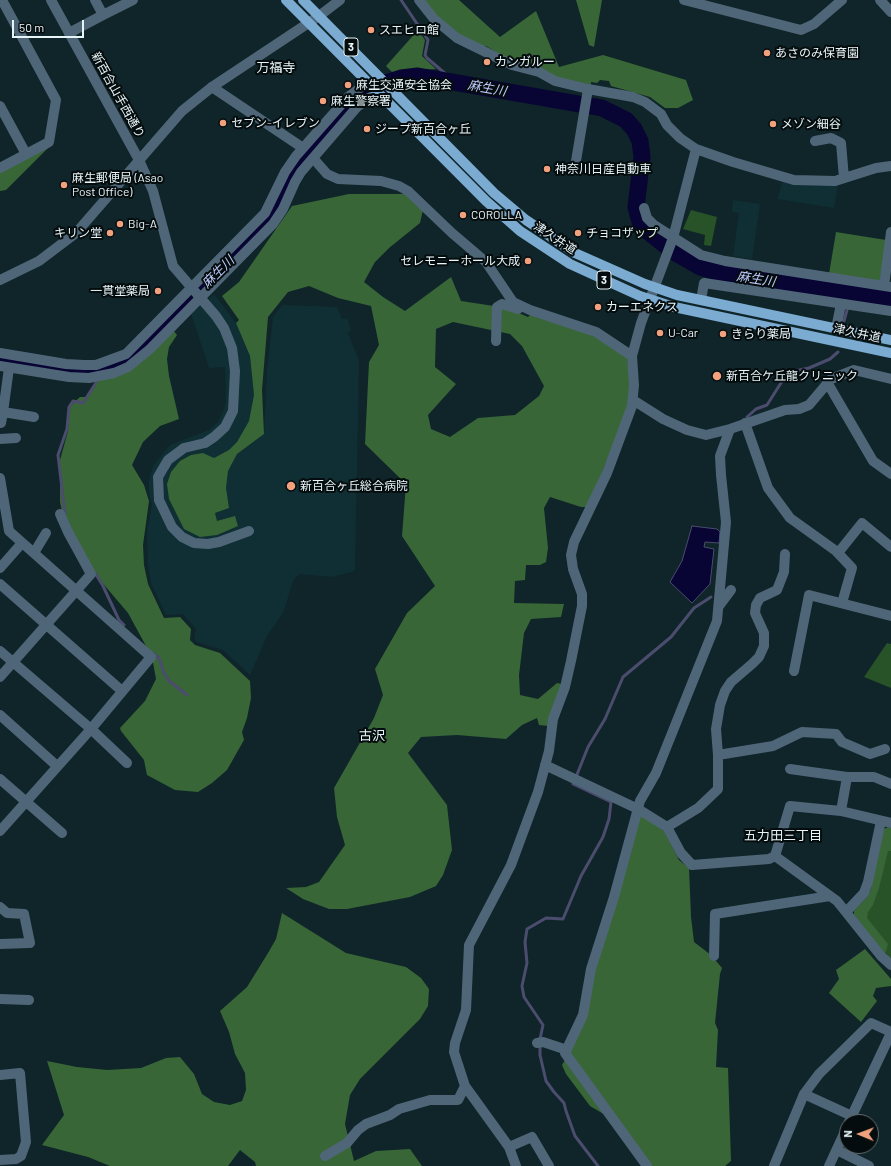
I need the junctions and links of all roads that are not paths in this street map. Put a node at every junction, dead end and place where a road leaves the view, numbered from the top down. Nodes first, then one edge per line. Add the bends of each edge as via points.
1 (2, 0) edge
2 (51, 0) edge
3 (95, 0) edge
4 (133, 0) edge
5 (286, 0) edge
6 (303, 0) edge
7 (340, 0) edge
8 (419, 0) edge
9 (684, 0) edge
10 (842, 0) edge
11 (880, 0) edge
12 (891, 12) edge
13 (103, 15) junction
14 (319, 16) junction
15 (309, 23) junction
16 (69, 33) junction
17 (369, 83) junction
18 (212, 87) junction
19 (378, 93) junction
20 (587, 94) junction
21 (0, 106) edge
22 (815, 141) dead end
23 (303, 148) junction
24 (315, 148) junction
25 (696, 149) junction
26 (26, 154) junction
27 (138, 160) junction
28 (891, 166) edge
29 (575, 167) dead end
30 (0, 168) edge
31 (844, 178) junction
32 (644, 208) dead end
33 (891, 232) edge
34 (672, 240) junction
35 (0, 280) edge
36 (888, 287) edge
37 (654, 288) junction
38 (196, 292) junction
39 (650, 300) junction
40 (701, 300) junction
41 (841, 304) junction
42 (530, 310) junction
43 (891, 311) edge
44 (836, 329) junction
45 (891, 340) edge
46 (496, 341) dead end
47 (0, 353) edge
48 (891, 353) edge
49 (632, 356) junction
50 (4, 367) edge
51 (891, 379) edge
52 (827, 382) junction
53 (633, 400) junction
54 (3, 412) junction
55 (34, 417) dead end
56 (1, 423) dead end
57 (745, 423) junction
58 (730, 430) junction
59 (16, 438) dead end
60 (0, 439) edge
61 (891, 474) edge
62 (0, 478) edge
63 (60, 514) dead end
64 (5, 532) edge
65 (249, 532) dead end
66 (46, 533) dead end
67 (22, 542) junction
68 (891, 547) edge
69 (34, 553) junction
70 (838, 553) junction
71 (785, 554) dead end
72 (0, 568) edge
73 (0, 584) edge
74 (732, 590) dead end
75 (77, 591) junction
76 (842, 603) junction
77 (719, 606) junction
78 (891, 616) edge
79 (47, 624) junction
80 (0, 651) edge
81 (13, 662) junction
82 (794, 671) dead end
83 (0, 677) edge
84 (122, 691) junction
85 (0, 715) edge
86 (91, 729) junction
87 (885, 749) dead end
88 (718, 755) junction
89 (127, 763) dead end
90 (545, 765) junction
91 (57, 766) junction
92 (790, 769) dead end
93 (847, 777) junction
94 (0, 779) edge
95 (891, 784) edge
96 (27, 802) junction
97 (638, 809) junction
98 (840, 811) junction
99 (886, 822) edge
100 (667, 827) junction
101 (0, 832) edge
102 (62, 833) dead end
103 (775, 856) junction
104 (830, 896) junction
105 (0, 907) edge
106 (846, 912) junction
107 (0, 944) edge
108 (714, 956) dead end
109 (891, 965) edge
110 (0, 999) edge
111 (29, 1000) dead end
112 (891, 1033) edge
113 (540, 1042) dead end
114 (567, 1050) junction
115 (0, 1075) edge
116 (465, 1086) junction
117 (804, 1094) junction
118 (842, 1114) edge
119 (853, 1114) edge
120 (839, 1146) edge
121 (509, 1147) junction
122 (837, 1150) junction
123 (325, 1156) dead end
124 (0, 1160) edge
125 (516, 1166) edge
126 (549, 1166) edge
127 (647, 1166) edge
128 (774, 1166) edge
129 (829, 1166) edge
130 (869, 1166) edge

1 - 26 street via 56,100 49,142
2 - 16 street, 新百合山手西通り
3 - 13 street
4 - 13 street
5 - 15 main road, 津久井道 / 3
6 - 14 main road, 津久井道 / 3
7 - 14 street
8 - 20 street via 434,19 457,38 512,65 539,72
9 - 10 street via 801,30 814,24
11 - 12 street
13 - 16 street
14 - 15 street
14 - 37 main road, 津久井道 / 3 via 494,193 526,220 582,257
15 - 17 main road, 津久井道 / 3
15 - 18 street
16 - 27 street, 新百合山手西通り
17 - 19 main road, 津久井道 / 3
17 - 24 street via 348,97
18 - 23 street
18 - 27 street via 182,111
19 - 24 street via 357,107
19 - 39 main road, 津久井道 / 3 via 486,201 520,230 570,264
20 - 25 street via 619,93 645,102 661,114 667,125 680,138
20 - 29 street
21 - 26 street
22 - 31 street via 831,138 840,143
23 - 24 street
23 - 38 street via 285,172 265,213
24 - 38 street via 273,224
24 - 42 street via 327,174 338,179 381,181 408,191 486,262 513,302
25 - 31 street via 794,180 835,181
25 - 34 street
26 - 30 street
27 - 35 street via 119,186 76,233 39,261
27 - 38 street, 新百合山手西通り via 153,190 173,266
28 - 31 street
32 - 34 street via 647,218
33 - 36 street
34 - 36 street via 701,255 725,261
34 - 37 street
37 - 39 street
37 - 40 main road, 津久井道 / 3
38 - 47 street via 126,354 108,362 96,365 66,364
38 - 50 street via 150,349 128,367 114,373 83,378
38 - 65 street, 新百合山手西通り via 224,328 232,348 235,371 233,411 225,427 214,437 184,448 168,460 158,477 158,500 172,527 182,537 194,543 219,542
39 - 48 main road, 津久井道 / 3 via 698,313
39 - 49 street
40 - 41 street via 704,283
40 - 44 main road, 津久井道 / 3
41 - 43 street
41 - 44 street
42 - 46 street via 519,310 502,304 497,307
42 - 49 street via 596,332
44 - 45 main road, 津久井道 / 3
49 - 53 street
50 - 54 street
51 - 52 street via 854,370
52 - 57 street via 809,405
52 - 61 street via 873,461
53 - 58 street via 651,413 687,430 706,435
53 - 90 street via 607,473 574,542 573,569 582,594 581,609 564,687 551,727
54 - 55 street
54 - 56 street
57 - 58 street
57 - 70 street via 768,488 790,518
58 - 77 street via 720,456 726,522
59 - 60 street
62 - 64 street
63 - 75 street via 91,574
64 - 67 street
66 - 69 street
67 - 69 street
67 - 72 street
68 - 70 street via 862,523
69 - 75 street
70 - 76 street via 852,568
71 - 88 street via 784,572 777,590 760,598 756,605 755,612 764,634 764,646 759,657 725,691 720,705 716,729
73 - 79 street
74 - 77 street
75 - 79 street
75 - 84 street via 151,657
76 - 78 street
76 - 82 street via 809,595
77 - 97 street via 717,621 686,700
79 - 81 street
79 - 84 street
80 - 81 street
81 - 83 street
81 - 86 street
84 - 86 street
85 - 91 street
86 - 89 street
86 - 91 street
87 - 88 street via 870,754 842,742 836,734 802,732 773,746
88 - 100 street via 718,789 698,808
90 - 97 street
90 - 116 street via 538,792 511,865 469,945 466,1010 454,1048
91 - 96 street
92 - 93 street
93 - 95 street via 874,777
93 - 98 street
94 - 96 street
96 - 101 street
96 - 102 street
97 - 100 street
97 - 114 street via 591,969 583,1015
98 - 99 street
98 - 103 street via 790,806
99 - 106 street via 864,893
100 - 103 street via 681,853 692,865 769,859
103 - 104 street
104 - 106 street
104 - 108 street via 715,914
105 - 107 street via 7,913 24,914 30,943
106 - 109 street
110 - 111 street
112 - 117 street via 871,1023 818,1074
112 - 119 street
113 - 114 street
114 - 127 street via 565,1053
115 - 124 street via 20,1073 26,1142 21,1156 16,1159
116 - 121 street
116 - 123 street via 458,1100 430,1100 399,1109 366,1124 347,1144
117 - 118 street
117 - 128 street
120 - 122 street
121 - 125 street
121 - 126 street via 532,1137
122 - 129 street
122 - 130 street

